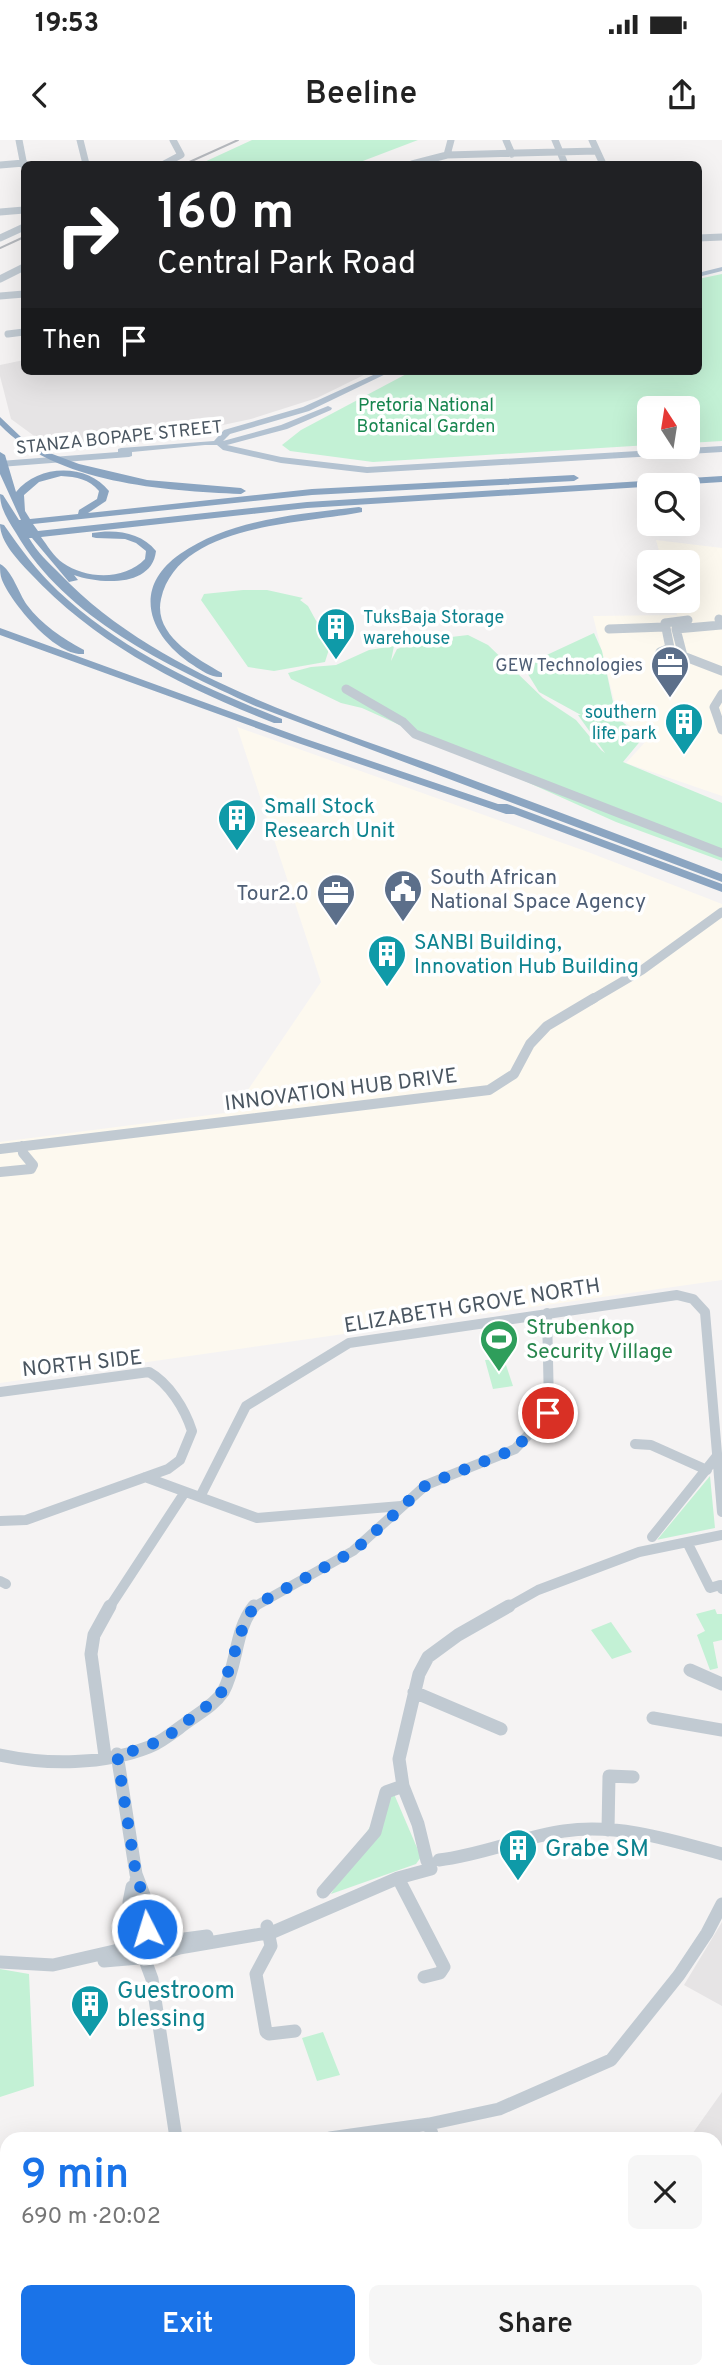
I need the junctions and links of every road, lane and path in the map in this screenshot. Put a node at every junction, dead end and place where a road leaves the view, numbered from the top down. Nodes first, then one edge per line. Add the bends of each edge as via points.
1 (19, 140) edge
2 (80, 140) edge
3 (173, 140) edge
4 (451, 140) edge
5 (506, 140) edge
6 (555, 140) edge
7 (592, 140) edge
8 (597, 151) junction
9 (561, 153) junction
10 (512, 154) junction
11 (447, 155) junction
12 (23, 161) edge
13 (85, 161) edge
14 (171, 161) edge
15 (424, 161) edge
16 (564, 161) edge
17 (602, 161) edge
18 (0, 165) edge
19 (21, 165) edge
20 (21, 210) edge
21 (0, 212) edge
22 (21, 228) edge
23 (722, 237) edge
24 (0, 238) edge
25 (702, 238) edge
26 (722, 267) edge
27 (21, 268) edge
28 (702, 272) edge
29 (0, 279) edge
30 (21, 295) edge
31 (0, 296) edge
32 (21, 332) edge
33 (8, 334) dead end
34 (380, 375) edge
35 (392, 375) edge
36 (332, 406) junction
37 (0, 420) edge
38 (227, 432) junction
39 (220, 443) junction
40 (722, 447) edge
41 (190, 449) junction
42 (121, 452) junction
43 (0, 455) edge
44 (284, 458) junction
45 (1, 466) edge
46 (722, 472) edge
47 (722, 479) edge
48 (700, 481) edge
49 (637, 485) edge
50 (416, 486) junction
51 (637, 486) edge
52 (0, 497) edge
53 (370, 509) junction
54 (22, 517) junction
55 (0, 528) edge
56 (0, 539) edge
57 (0, 546) edge
58 (40, 547) junction
59 (0, 567) edge
60 (721, 623) edge
61 (668, 624) junction
62 (609, 629) dead end
63 (0, 631) edge
64 (660, 652) dead end
65 (722, 671) edge
66 (239, 686) junction
67 (346, 689) dead end
68 (722, 694) edge
69 (190, 700) junction
70 (722, 730) edge
71 (598, 831) junction
72 (581, 835) junction
73 (722, 853) edge
74 (722, 878) edge
75 (722, 888) edge
76 (721, 913) edge
77 (22, 1146) junction
78 (0, 1149) edge
79 (0, 1172) edge
80 (547, 1313) junction
81 (0, 1392) edge
82 (635, 1444) dead end
83 (718, 1456) junction
84 (708, 1470) junction
85 (145, 1477) junction
86 (185, 1492) junction
87 (200, 1497) junction
88 (401, 1506) junction
89 (722, 1512) edge
90 (0, 1521) edge
91 (722, 1535) edge
92 (652, 1537) dead end
93 (687, 1542) junction
94 (722, 1588) edge
95 (690, 1670) dead end
96 (722, 1684) edge
97 (414, 1692) junction
98 (653, 1718) dead end
99 (501, 1728) dead end
100 (722, 1730) edge
101 (0, 1755) edge
102 (111, 1755) junction
103 (633, 1777) dead end
104 (403, 1786) junction
105 (608, 1830) junction
106 (722, 1854) edge
107 (433, 1863) junction
108 (136, 1878) junction
109 (398, 1878) junction
110 (323, 1892) dead end
111 (722, 1904) edge
112 (268, 1929) junction
113 (147, 1951) junction
114 (0, 1962) edge
115 (424, 1977) dead end
116 (295, 2031) dead end
117 (429, 2124) junction
118 (175, 2132) edge
119 (372, 2132) edge
120 (431, 2132) edge

1 - 12 street
2 - 13 street
3 - 14 street via 181,152
4 - 11 street
5 - 10 street
6 - 9 street
7 - 8 street
8 - 9 street
8 - 17 street
9 - 10 street
9 - 16 street
10 - 11 street
11 - 15 street
18 - 19 street
20 - 21 street
22 - 24 street
23 - 25 street
26 - 28 main road
27 - 29 street
30 - 31 street
32 - 33 street
34 - 38 main road, STANZA BOPAPE STREET via 318,404
35 - 36 main road
36 - 39 main road, STANZA BOPAPE STREET via 284,427
36 - 44 main road via 270,445
37 - 50 highway via 14,437 36,450 77,466 145,482 220,491
38 - 39 main road
38 - 42 main road, STANZA BOPAPE STREET
39 - 41 main road, STANZA BOPAPE STREET
39 - 42 main road
39 - 44 main road
40 - 44 main road via 396,470 338,468
41 - 44 main road
41 - 45 main road, STANZA BOPAPE STREET
42 - 45 main road, STANZA BOPAPE STREET
43 - 45 highway
45 - 54 highway
46 - 50 highway
46 - 55 highway via 309,499
47 - 48 highway
49 - 56 highway via 307,505
50 - 54 highway
51 - 53 highway
52 - 58 highway via 10,518
53 - 58 highway via 168,525
53 - 66 highway via 271,522 233,532 195,549 168,572 155,600 162,630 187,655
54 - 54 highway via 86,510 101,501 104,491 99,483 83,477 46,477 22,489 18,498
54 - 55 highway
54 - 58 highway
55 - 72 highway via 36,575 85,619 188,682 253,712
57 - 58 highway
58 - 58 highway via 69,569 100,578 137,572 151,554 143,542 121,535 96,535
58 - 66 highway via 117,617 183,659
58 - 71 highway via 71,592 97,613 210,681 306,722
59 - 69 highway via 19,605 47,633
60 - 61 street
60 - 65 street via 678,627 676,631 683,656
61 - 62 street
61 - 64 street via 670,648
63 - 69 highway
66 - 71 highway via 567,813
67 - 73 street via 415,734
68 - 70 street via 714,707
69 - 72 highway
71 - 74 highway
72 - 75 highway
76 - 77 street, INNOVATION HUB DRIVE via 642,970 547,1026 530,1044 514,1074 489,1090
77 - 78 street, INNOVATION HUB DRIVE
77 - 79 street via 33,1167 22,1175
80 - 83 street, ELIZABETH GROVE NORTH via 674,1295 696,1301 705,1312
80 - 87 street, ELIZABETH GROVE NORTH via 358,1340 339,1347 246,1406
80 - 88 street via 546,1416 515,1449 435,1480
81 - 85 street, NORTH SIDE via 137,1372 156,1374 189,1420 192,1433 177,1464
82 - 84 street via 652,1445
83 - 84 street
83 - 89 street
84 - 92 street
85 - 86 street
85 - 90 street via 26,1520
86 - 87 street
86 - 102 street via 92,1638 90,1654
87 - 88 street via 257,1518
88 - 102 street via 354,1551 253,1607 226,1686 216,1699 157,1742
91 - 93 street
93 - 94 street via 710,1588
93 - 97 street via 639,1552 526,1596 431,1653 423,1662
95 - 96 street
97 - 99 street
97 - 104 street via 399,1759
98 - 100 street
101 - 102 street via 51,1762
102 - 108 street
103 - 105 street via 609,1776
104 - 107 street
104 - 110 street via 385,1794 375,1832
105 - 106 street
105 - 107 street via 566,1831
107 - 109 street
107 - 112 street
108 - 113 street
108 - 113 street via 144,1895
109 - 112 street
109 - 115 street via 444,1966 440,1973
111 - 117 street via 679,1975 611,2060 499,2109
112 - 113 street
112 - 116 street via 271,1946 256,1974 266,2032
113 - 114 street via 39,1965
113 - 118 street
117 - 119 street
117 - 120 street

